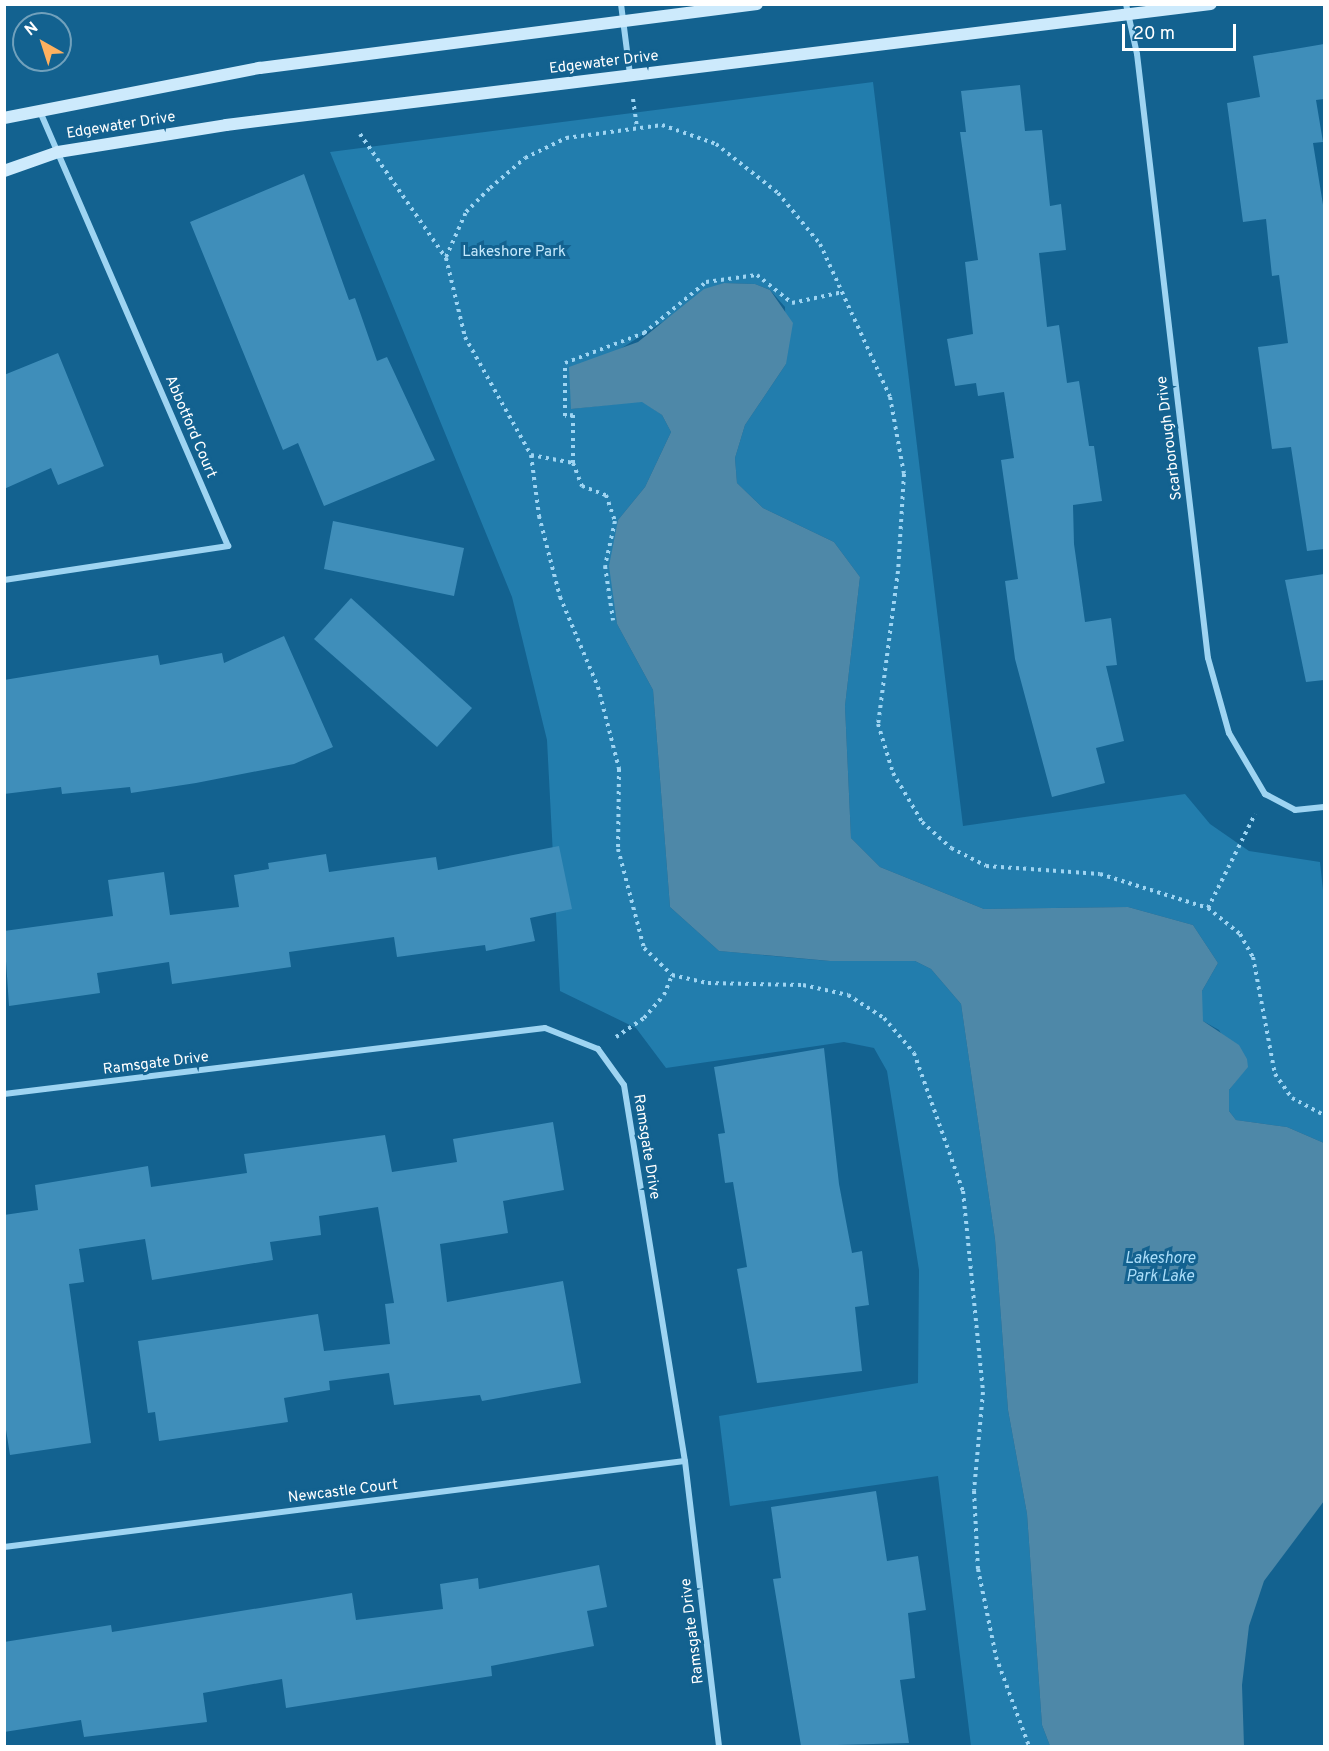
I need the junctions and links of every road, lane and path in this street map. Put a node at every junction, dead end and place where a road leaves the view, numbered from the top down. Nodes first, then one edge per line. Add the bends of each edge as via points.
1 (621, 4) edge
2 (757, 4) edge
3 (1211, 4) edge
4 (1127, 10) edge
5 (623, 23) junction
6 (630, 74) junction
7 (39, 110) junction
8 (344, 111) junction
9 (4, 118) edge
10 (58, 152) junction
11 (4, 171) edge
12 (446, 258) junction
13 (843, 292) junction
14 (531, 455) junction
15 (573, 463) junction
16 (4, 580) edge
17 (613, 620) dead end
18 (1265, 794) junction
19 (1324, 807) edge
20 (1208, 909) junction
21 (672, 975) junction
22 (598, 1049) junction
23 (4, 1094) edge
24 (1324, 1116) edge
25 (686, 1461) junction
26 (4, 1547) edge
27 (719, 1746) edge
28 (1029, 1746) edge

1 - 5 street
2 - 5 street, Edgewater Drive
3 - 4 street, Edgewater Drive
4 - 6 street, Edgewater Drive
4 - 18 street, Scarborough Drive via 1138,66 1208,658 1229,733
5 - 6 street
5 - 7 street, Edgewater Drive via 260,68
6 - 8 street, Edgewater Drive
7 - 9 street, Edgewater Drive
7 - 10 street, Abbotford Court
8 - 10 street, Edgewater Drive
8 - 12 path
10 - 11 street, Edgewater Drive
10 - 16 street, Abbotford Court via 228,546
12 - 13 path via 466,212 525,158 566,138 662,125 716,144 778,193 820,244
12 - 14 path via 465,338
13 - 15 path via 792,303 757,275 706,282 644,333 565,363 565,416 573,415
13 - 20 path via 890,397 904,474 898,571 878,724 893,772 922,822 951,848 986,866 1100,874
14 - 15 path
14 - 21 path via 539,516 560,597 598,687 619,769 618,849 632,911 644,948
15 - 17 path via 582,486 606,495 615,521 605,566
18 - 19 street via 1295,810
18 - 20 path
20 - 24 path via 1240,934 1252,957 1275,1074 1292,1098
21 - 22 path via 664,995 644,1018
21 - 28 path via 708,983 803,985 848,995 884,1018 914,1053 963,1191 983,1392 974,1491 978,1569 996,1657
22 - 23 street, Ramsgate Drive via 545,1028
22 - 25 street, Ramsgate Drive via 624,1085
25 - 26 street, Newcastle Court
25 - 27 street, Ramsgate Drive

